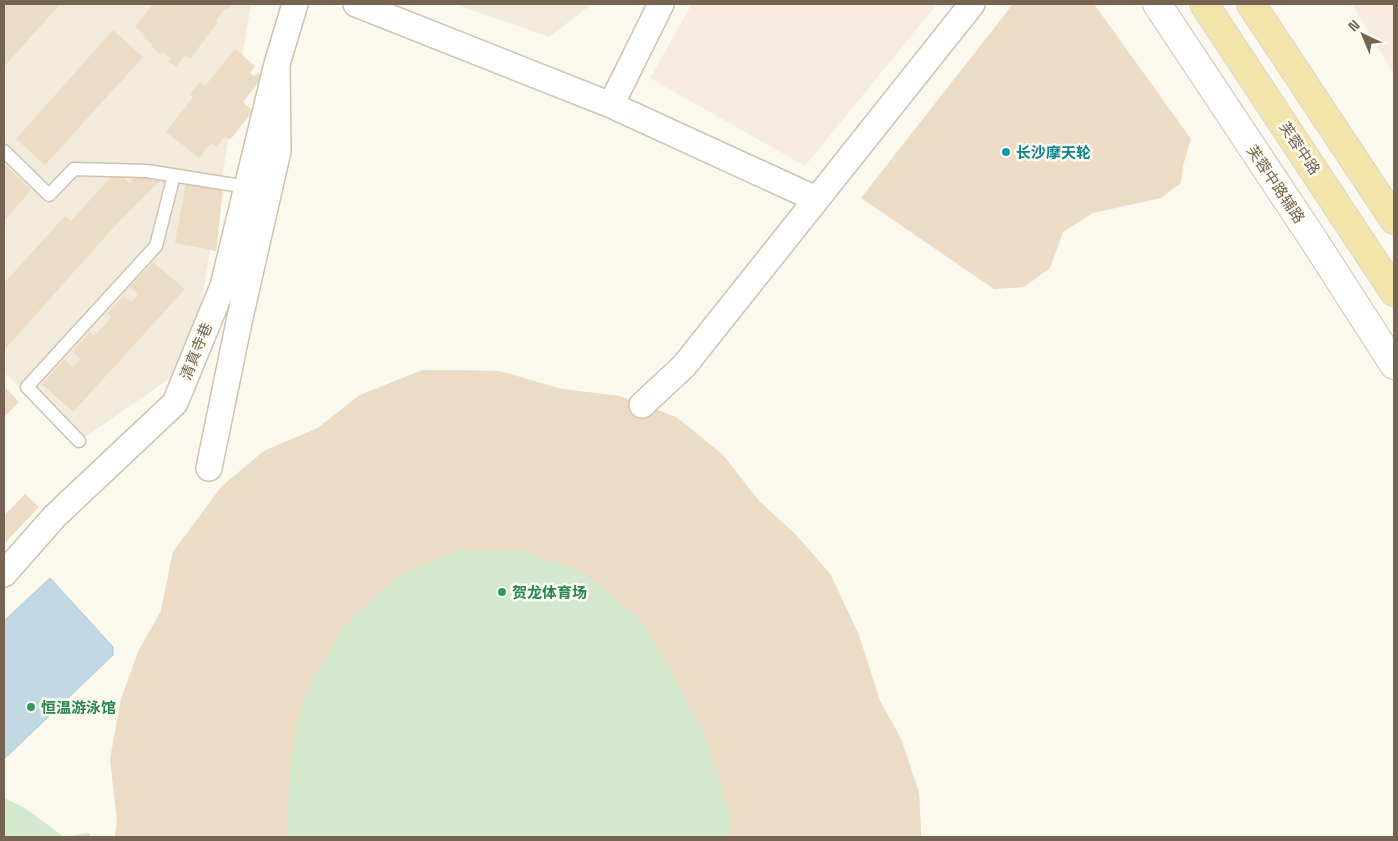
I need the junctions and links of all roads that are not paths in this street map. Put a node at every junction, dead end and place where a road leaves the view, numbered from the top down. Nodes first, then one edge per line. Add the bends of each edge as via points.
1 (295, 4) edge
2 (356, 4) edge
3 (661, 4) edge
4 (972, 4) edge
5 (1157, 4) edge
6 (1204, 4) edge
7 (1251, 4) edge
8 (277, 64) junction
9 (611, 105) junction
10 (4, 151) edge
11 (174, 176) junction
12 (247, 187) junction
13 (816, 199) junction
14 (1394, 220) edge
15 (1394, 292) edge
16 (1394, 365) edge
17 (642, 405) dead end
18 (79, 441) dead end
19 (208, 468) dead end
20 (4, 574) edge

1 - 8 street
2 - 9 street
3 - 9 street
4 - 13 street
5 - 16 street, 芙蓉中路辅路
6 - 15 main road, 芙蓉中路
7 - 14 main road
8 - 12 street, 清真寺巷
8 - 19 street via 278,151
9 - 13 street
10 - 11 lane via 49,195 74,169 147,171
11 - 12 lane
11 - 18 lane via 156,246 26,387
12 - 20 street, 清真寺巷 via 223,286 175,403 55,516
13 - 17 street via 684,366

